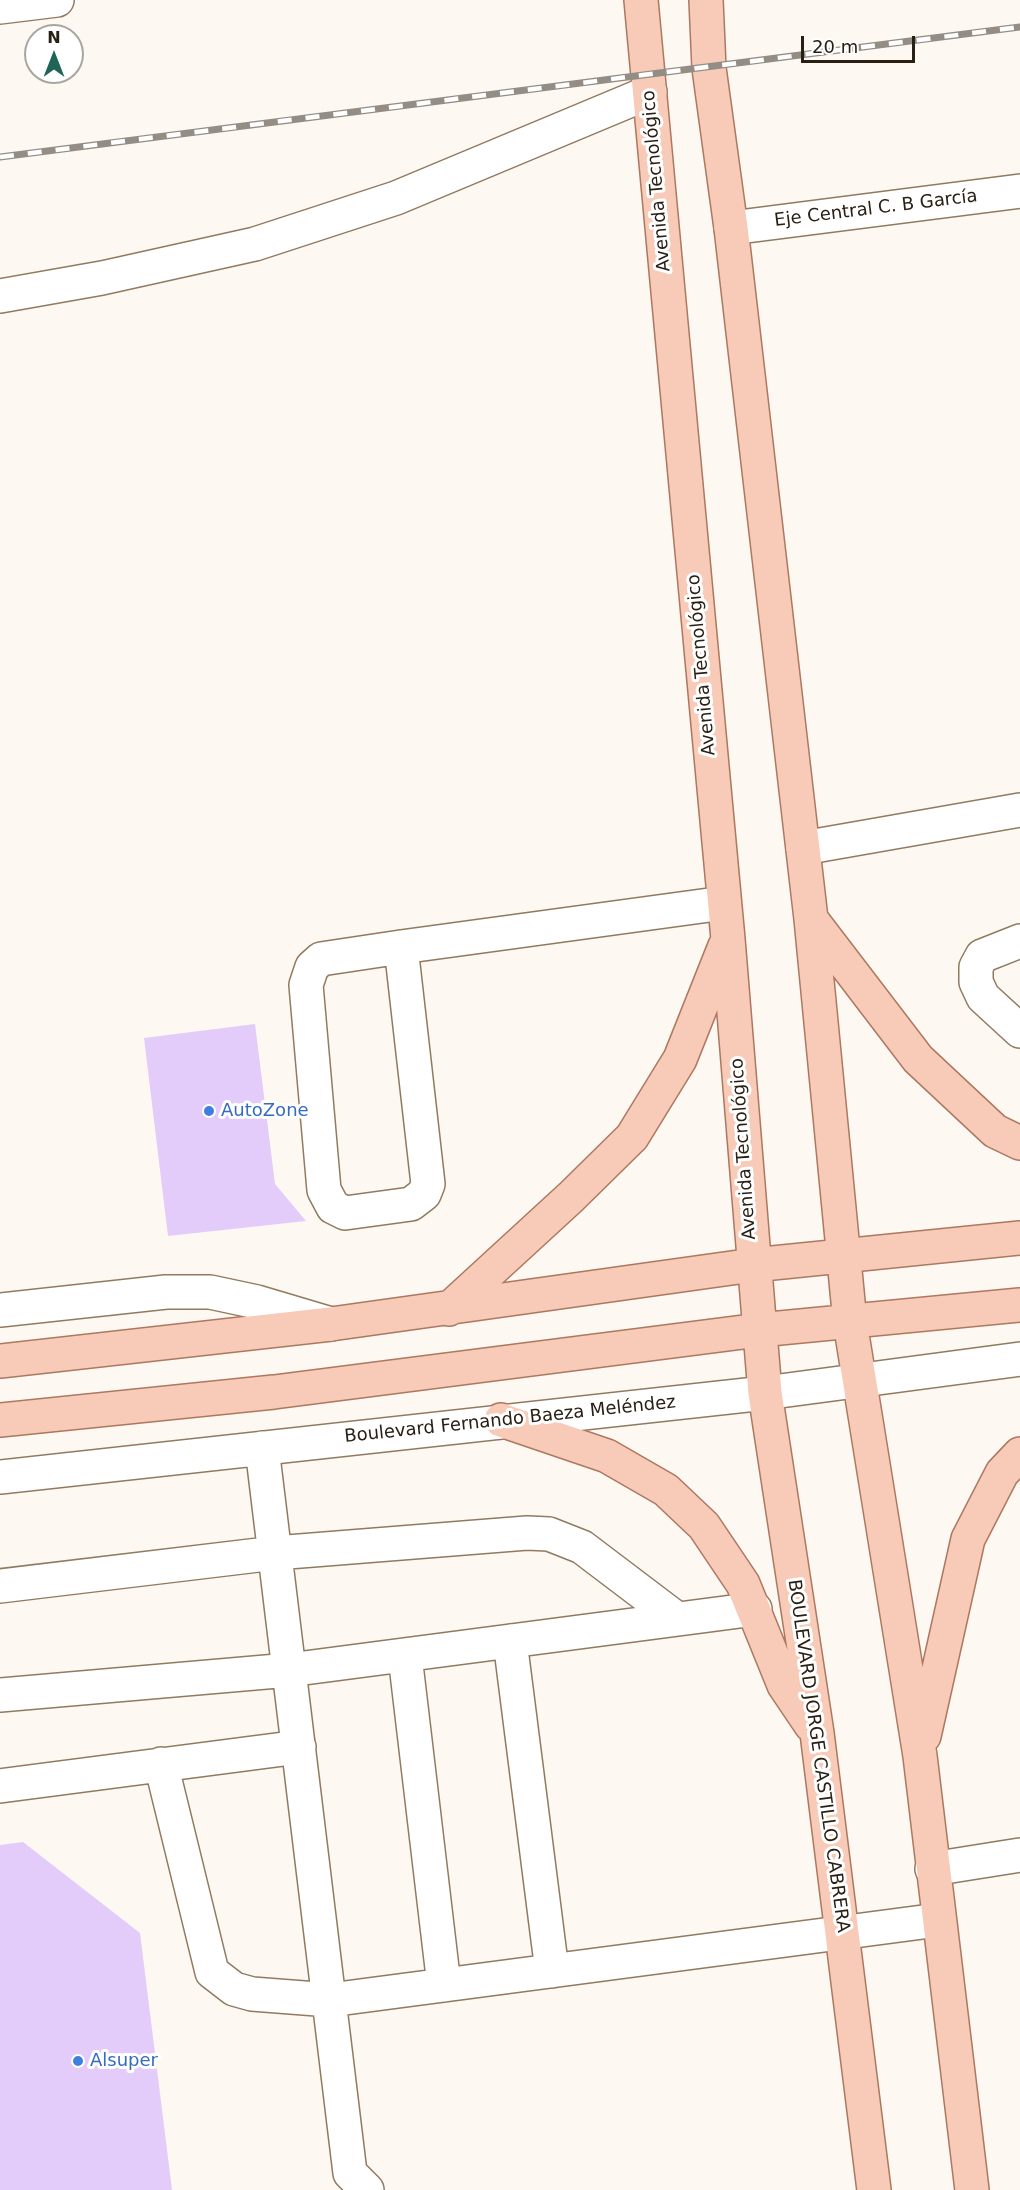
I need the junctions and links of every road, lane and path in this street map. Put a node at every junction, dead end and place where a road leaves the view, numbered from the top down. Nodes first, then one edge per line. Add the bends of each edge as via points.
1 (57, 0) edge
2 (641, 0) edge
3 (706, 0) edge
4 (0, 7) edge
5 (650, 92) junction
6 (1020, 191) edge
7 (731, 228) junction
8 (0, 296) edge
9 (1020, 810) edge
10 (803, 848) junction
11 (724, 903) junction
12 (811, 919) junction
13 (728, 939) junction
14 (1020, 941) edge
15 (401, 948) junction
16 (1020, 1031) edge
17 (1020, 1143) edge
18 (1020, 1238) edge
19 (843, 1255) junction
20 (753, 1265) junction
21 (1020, 1305) edge
22 (449, 1309) junction
23 (0, 1310) edge
24 (850, 1322) junction
25 (332, 1324) junction
26 (759, 1330) junction
27 (1020, 1359) edge
28 (0, 1361) edge
29 (858, 1379) junction
30 (765, 1393) junction
31 (0, 1420) edge
32 (501, 1420) junction
33 (262, 1448) junction
34 (1020, 1454) edge
35 (0, 1477) edge
36 (274, 1553) junction
37 (0, 1586) edge
38 (755, 1609) junction
39 (677, 1618) junction
40 (510, 1641) junction
41 (405, 1656) junction
42 (289, 1670) junction
43 (0, 1695) edge
44 (817, 1733) junction
45 (298, 1747) junction
46 (920, 1755) junction
47 (161, 1764) junction
48 (0, 1786) edge
49 (1020, 1855) edge
50 (932, 1869) junction
51 (938, 1920) junction
52 (843, 1934) junction
53 (552, 1971) junction
54 (444, 1985) junction
55 (330, 2000) junction
56 (970, 2180) edge
57 (873, 2186) edge
58 (367, 2190) edge

1 - 4 street
2 - 5 main road, Avenida Tecnológico
3 - 7 main road via 709,68
5 - 8 street via 396,198 255,244
5 - 11 main road, Avenida Tecnológico
6 - 7 street, Eje Central C. B García
7 - 10 main road
9 - 10 street
10 - 12 main road
11 - 13 main road, Avenida Tecnológico
11 - 15 street
12 - 17 main road via 918,1059 995,1131
12 - 19 main road
13 - 20 main road, Avenida Tecnológico
13 - 22 main road via 680,1059 632,1137
14 - 16 street via 982,956 976,967 976,982 983,997
15 - 15 street via 321,959 308,975 324,1190 333,1207 345,1213 411,1204 424,1194 428,1184
18 - 19 main road
19 - 20 main road
19 - 24 main road
20 - 22 main road
20 - 26 main road, Avenida Tecnológico
21 - 24 main road
22 - 25 main road
23 - 25 street via 166,1292 210,1292
24 - 26 main road
24 - 29 main road
25 - 28 main road
26 - 30 main road, BOULEVARD JORGE CASTILLO CABRERA
26 - 31 main road via 286,1390
27 - 29 street, Boulevard Fernando Baeza Meléndez
29 - 30 street, Boulevard Fernando Baeza Meléndez
29 - 46 main road
30 - 32 street, Boulevard Fernando Baeza Meléndez
30 - 44 main road, BOULEVARD JORGE CASTILLO CABRERA
32 - 33 street, Boulevard Fernando Baeza Meléndez
32 - 38 main road via 607,1456 666,1490 704,1526 726,1555
33 - 35 street, Boulevard Fernando Baeza Meléndez
33 - 36 street
34 - 46 main road via 1002,1473 968,1539
36 - 37 street
36 - 39 street via 549,1534 582,1546
36 - 42 street
38 - 39 street
38 - 44 main road via 784,1685
39 - 40 street
40 - 41 street
40 - 53 street
41 - 42 street
41 - 54 street
42 - 43 street
42 - 45 street
44 - 52 main road, BOULEVARD JORGE CASTILLO CABRERA
45 - 47 street
45 - 55 street
46 - 50 main road
47 - 48 street
47 - 55 street via 212,1972 234,1989 252,1994
49 - 50 street
50 - 51 main road
51 - 52 street
51 - 56 main road
52 - 53 street
52 - 57 main road, BOULEVARD JORGE CASTILLO CABRERA
53 - 54 street
54 - 55 street
55 - 58 street via 350,2173

